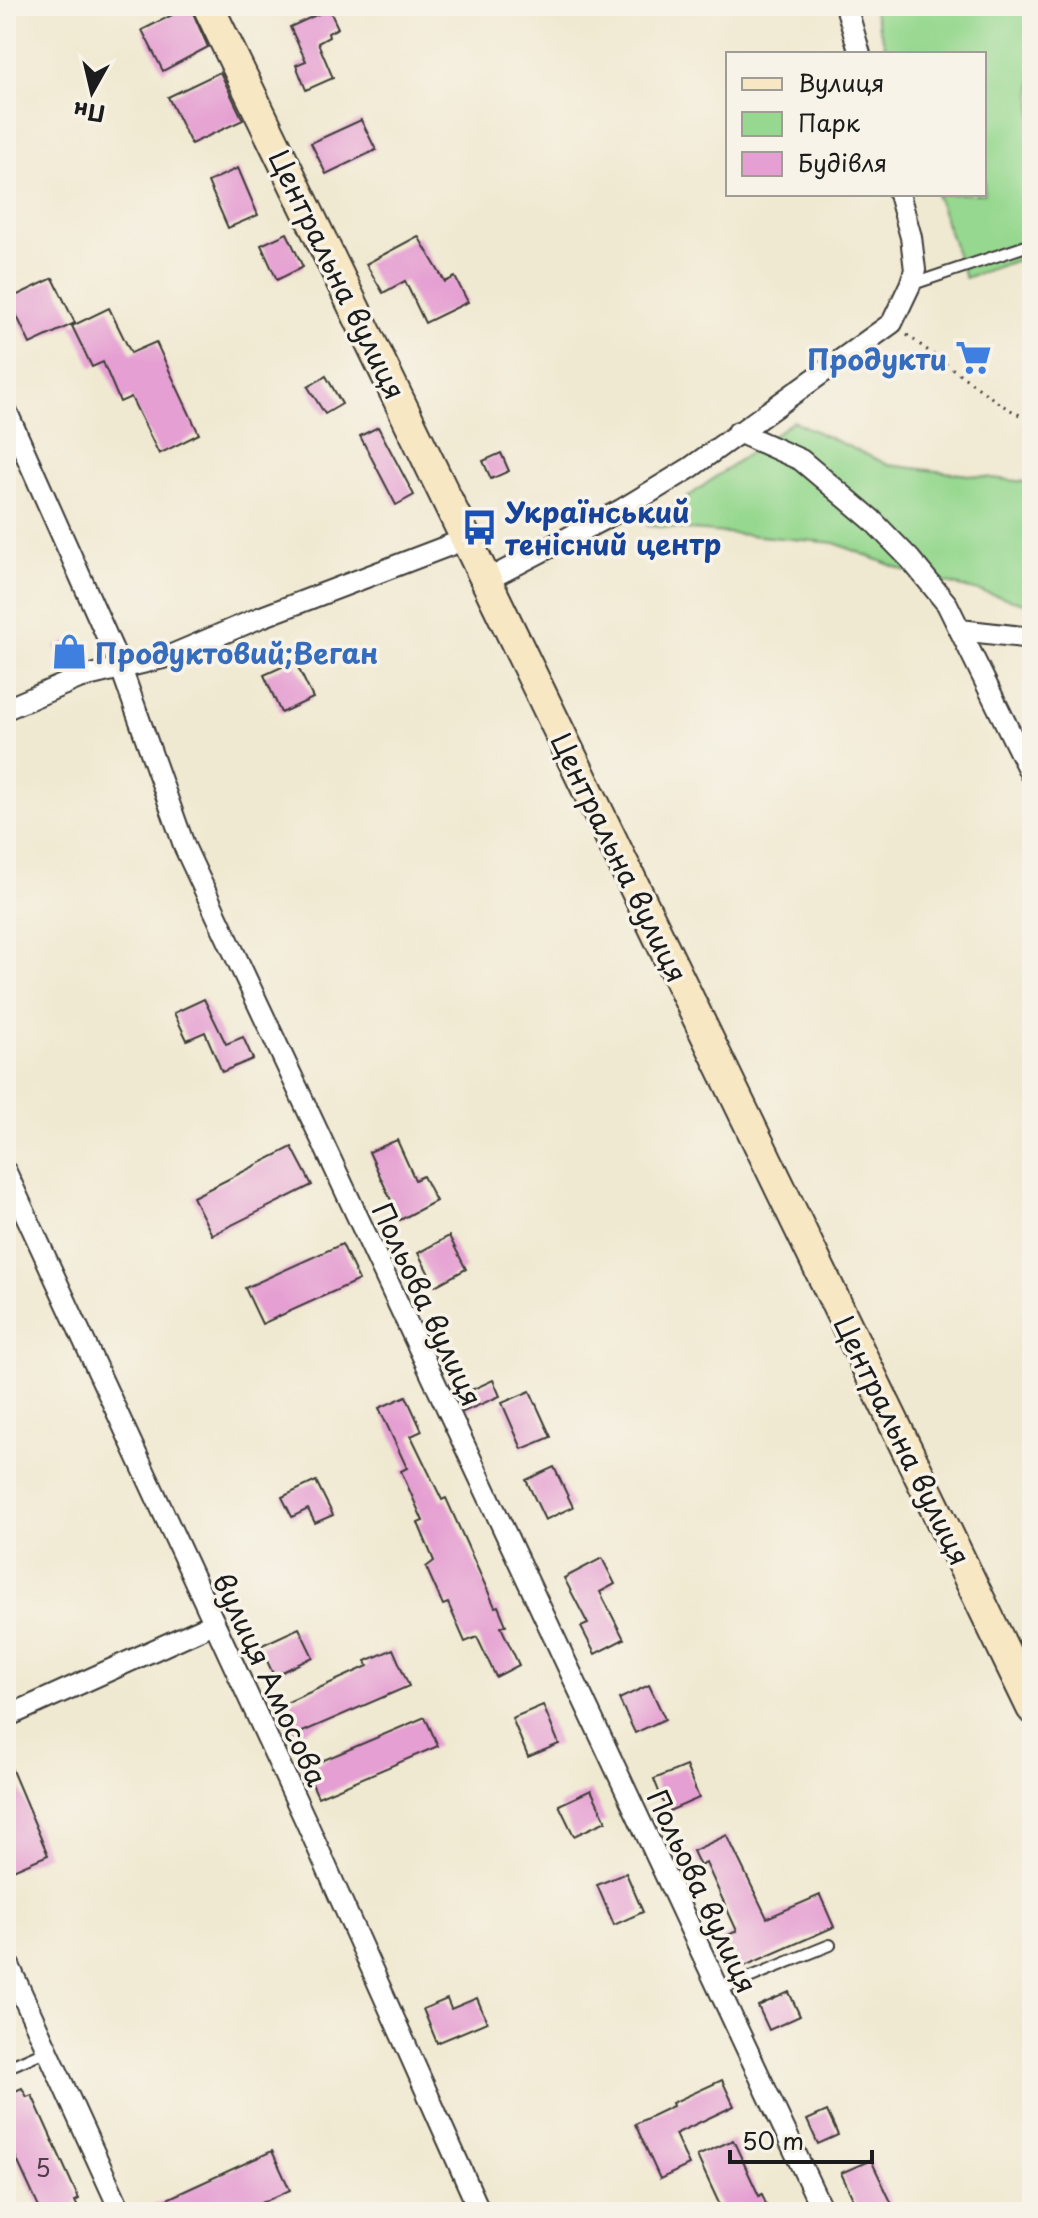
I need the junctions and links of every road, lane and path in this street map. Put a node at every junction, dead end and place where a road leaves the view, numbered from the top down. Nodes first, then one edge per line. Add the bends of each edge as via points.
1 (208, 6) edge
2 (846, 6) edge
3 (859, 52) edge
4 (900, 196) edge
5 (1032, 244) edge
6 (910, 285) junction
7 (892, 323) junction
8 (6, 410) edge
9 (1032, 422) edge
10 (738, 432) junction
11 (466, 539) junction
12 (485, 581) junction
13 (960, 630) junction
14 (1032, 638) edge
15 (121, 668) junction
16 (6, 709) edge
17 (1032, 777) edge
18 (6, 1172) edge
19 (214, 1623) junction
20 (1032, 1708) edge
21 (6, 1717) edge
22 (830, 1945) dead end
23 (6, 1959) edge
24 (719, 1990) junction
25 (47, 2050) junction
26 (6, 2068) edge
27 (121, 2212) edge
28 (480, 2212) edge
29 (823, 2212) edge

1 - 11 main road, Центральна вулиця
2 - 3 street
4 - 6 street via 915,270
5 - 6 lane
6 - 7 street
7 - 9 path
7 - 10 street
8 - 15 street, Польова вулиця
10 - 12 street via 621,510
10 - 13 street via 801,460 872,520 947,604
11 - 12 main road, Центральна вулиця
11 - 15 street via 167,657
12 - 20 main road, Центральна вулиця
13 - 14 street
13 - 17 street
15 - 16 street via 79,678
15 - 24 street, Польова вулиця via 191,862
18 - 19 street, вулиця Амосова
19 - 21 street
19 - 28 street, вулиця Амосова
22 - 24 lane
23 - 25 street
24 - 29 street, Польова вулиця
25 - 26 lane
25 - 27 street

